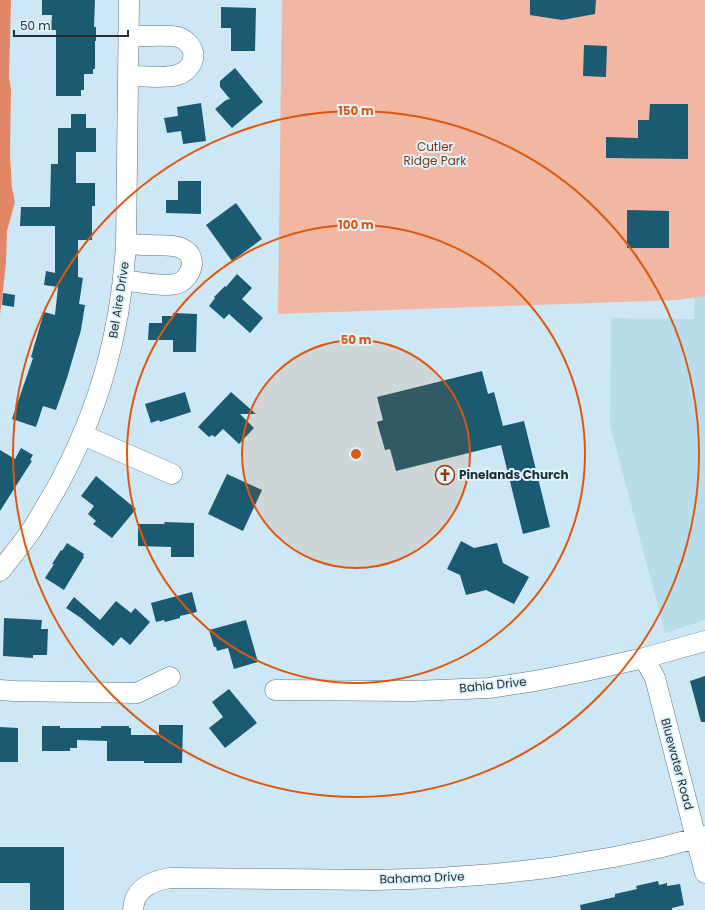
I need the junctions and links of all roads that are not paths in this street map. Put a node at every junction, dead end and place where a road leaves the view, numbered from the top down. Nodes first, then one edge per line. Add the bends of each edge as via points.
1 (128, 0) edge
2 (128, 36) junction
3 (128, 76) junction
4 (126, 244) junction
5 (123, 280) junction
6 (83, 435) junction
7 (172, 474) dead end
8 (0, 571) edge
9 (705, 641) edge
10 (644, 658) junction
11 (170, 677) dead end
12 (0, 690) edge
13 (275, 690) dead end
14 (701, 838) edge
15 (705, 873) edge
16 (136, 901) edge

1 - 2 street, Bel Aire Drive
2 - 3 street, Bel Aire Drive
2 - 3 street via 178,37 188,43 193,57 189,67 180,75
3 - 4 street, Bel Aire Drive
4 - 5 street, Bel Aire Drive
4 - 5 street via 180,247 189,252 192,267 185,278 176,284
5 - 6 street, Bel Aire Drive via 109,358
6 - 7 street
6 - 8 street, Bel Aire Drive via 37,521
9 - 10 street, Bahia Drive
10 - 13 street, Bahia Drive via 489,688 413,691
10 - 14 street, Bluewater Road via 655,678
11 - 12 street via 137,693
14 - 15 street, Bluewater Road
14 - 16 street, Bahama Drive via 614,857 494,874 377,880 170,878 152,883

